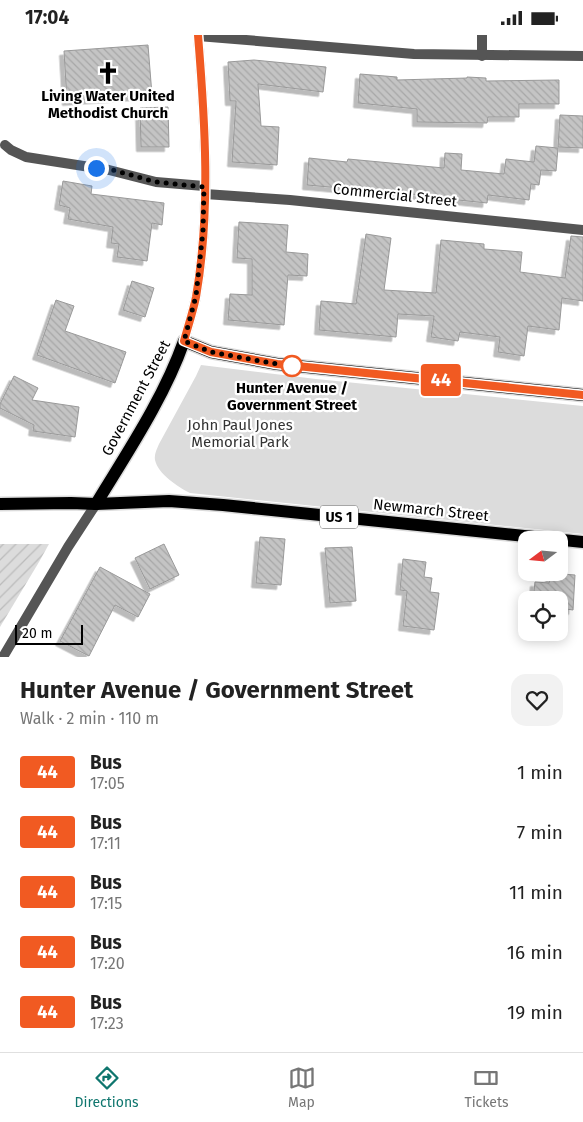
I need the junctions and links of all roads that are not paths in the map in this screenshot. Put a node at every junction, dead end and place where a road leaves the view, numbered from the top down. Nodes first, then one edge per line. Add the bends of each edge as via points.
1 (198, 35) edge
2 (482, 35) edge
3 (482, 56) junction
4 (583, 56) edge
5 (5, 145) dead end
6 (204, 190) junction
7 (583, 230) edge
8 (184, 341) junction
9 (583, 395) edge
10 (0, 504) edge
11 (96, 504) junction
12 (583, 542) edge
13 (3, 657) edge

1 - 3 street via 414,54
1 - 6 street, Government Street
2 - 3 street
3 - 4 street
5 - 6 street, Commercial Street via 26,157 109,169 156,182
6 - 7 street, Commercial Street
6 - 8 street, Government Street via 196,296
8 - 9 main road via 211,352 277,364
8 - 11 main road, Government Street via 141,429
10 - 11 main road, US 1
11 - 12 main road, Newmarch Street / US 1 via 169,501 223,505
11 - 13 street, Government Street

